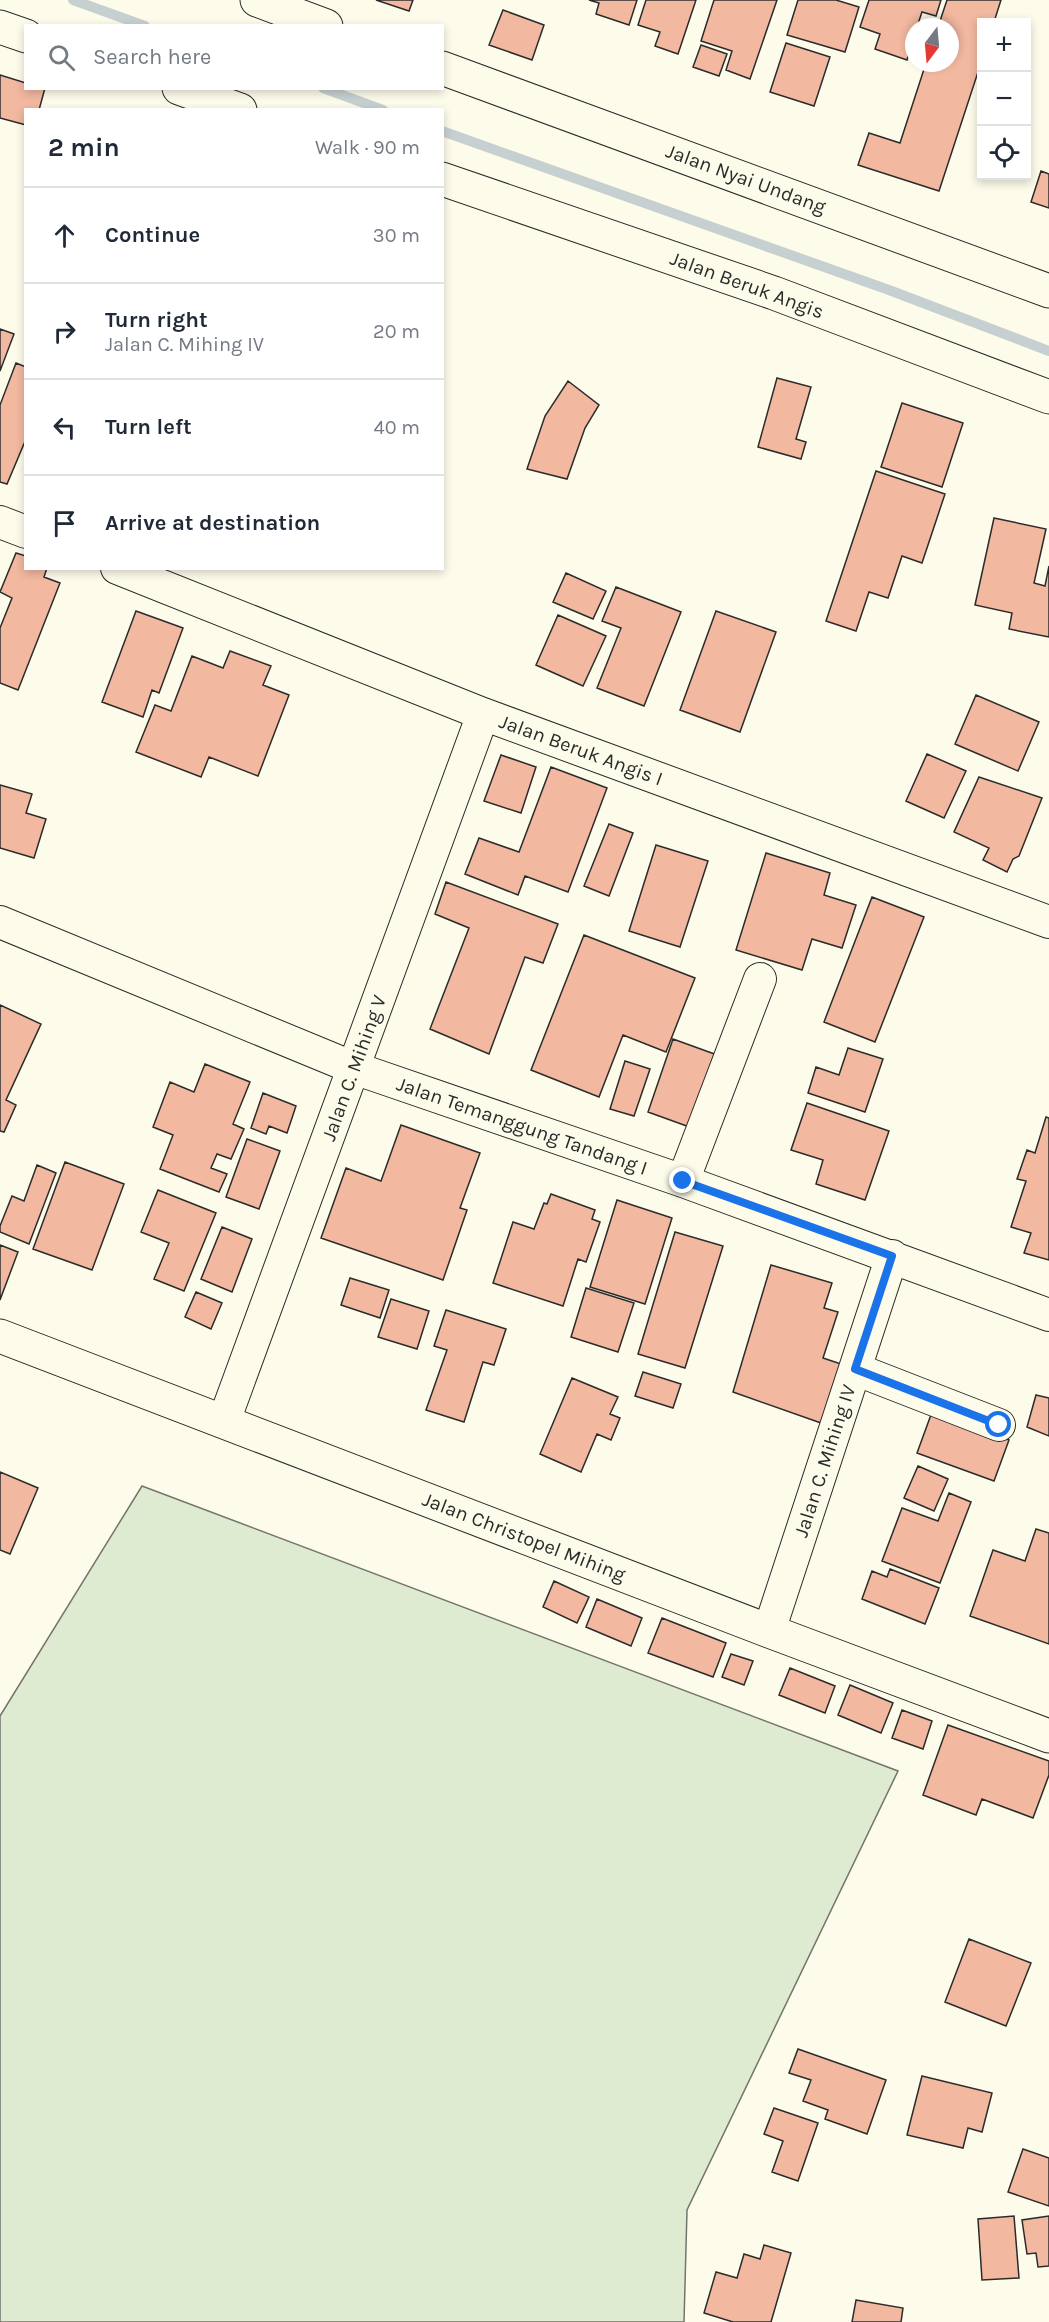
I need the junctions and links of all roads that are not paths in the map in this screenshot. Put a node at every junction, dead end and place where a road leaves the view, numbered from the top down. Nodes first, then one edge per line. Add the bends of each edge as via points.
1 (257, 0) edge
2 (321, 24) edge
3 (0, 27) edge
4 (24, 35) edge
5 (444, 69) edge
6 (185, 90) edge
7 (234, 108) edge
8 (444, 180) edge
9 (1049, 291) edge
10 (1049, 397) edge
11 (0, 522) edge
12 (24, 531) edge
13 (122, 570) edge
14 (483, 714) junction
15 (0, 922) edge
16 (1049, 922) edge
17 (760, 979) dead end
18 (354, 1068) junction
19 (683, 1181) junction
20 (892, 1256) junction
21 (1049, 1315) edge
22 (0, 1335) edge
23 (855, 1369) junction
24 (224, 1421) junction
25 (999, 1425) dead end
26 (769, 1631) junction
27 (1049, 1736) edge

1 - 2 street
3 - 4 street
5 - 9 street, Jalan Nyai Undang
6 - 7 street
8 - 10 street, Jalan Beruk Angis via 774,293
11 - 12 street
13 - 14 street, Jalan Beruk Angis I
14 - 16 street, Jalan Beruk Angis I
14 - 18 street, Jalan C. Mihing V
15 - 18 street, Jalan Temanggung Tandang I
17 - 19 street
18 - 19 street, Jalan Temanggung Tandang I
18 - 24 street, Jalan C. Mihing V
19 - 20 street, Jalan Temanggung Tandang I
20 - 21 street, Jalan Temanggung Tandang I
20 - 23 street, Jalan C. Mihing IV
22 - 24 street, Jalan Christopel Mihing
23 - 25 street
23 - 26 street, Jalan C. Mihing IV
24 - 26 street, Jalan Christopel Mihing
26 - 27 street, Jalan Christopel Mihing

